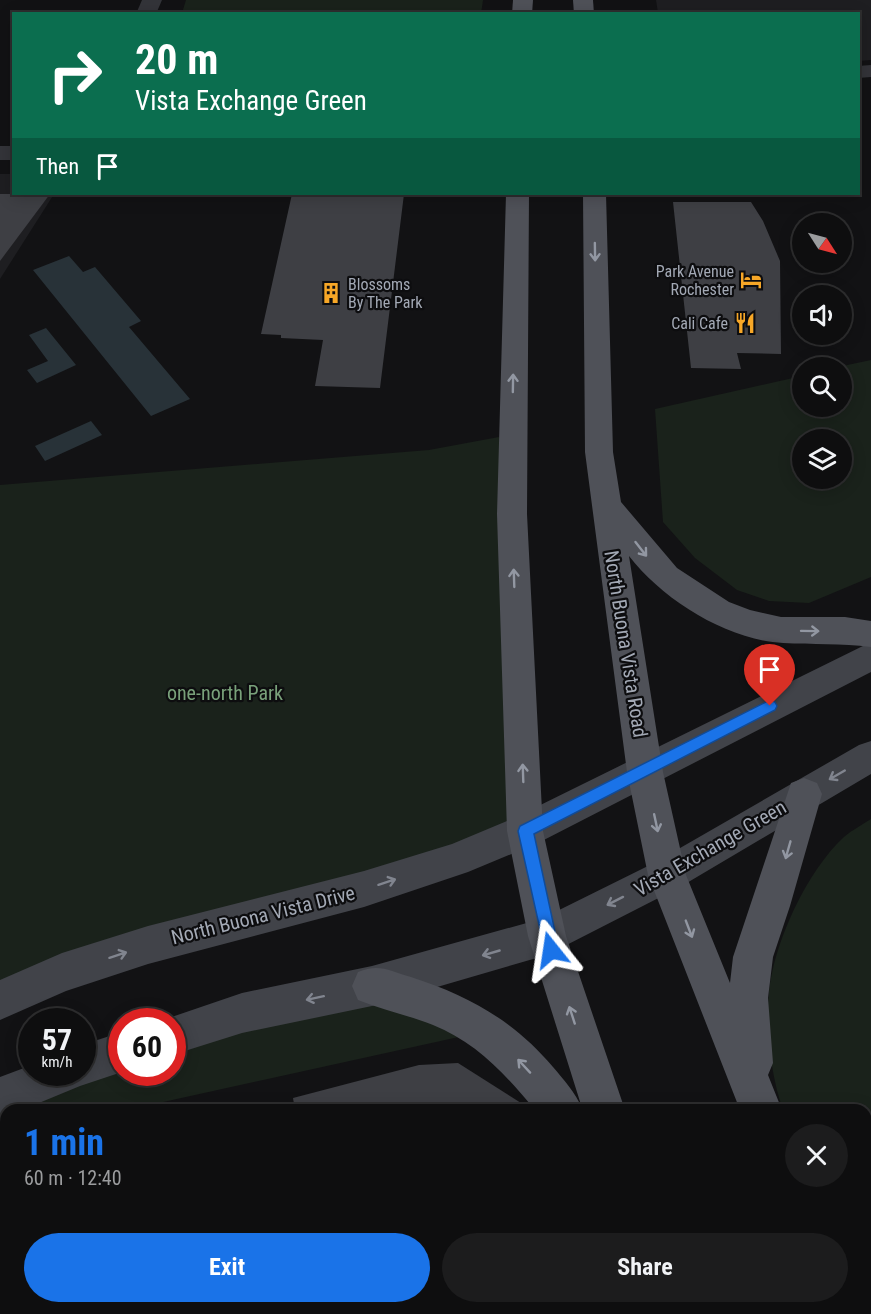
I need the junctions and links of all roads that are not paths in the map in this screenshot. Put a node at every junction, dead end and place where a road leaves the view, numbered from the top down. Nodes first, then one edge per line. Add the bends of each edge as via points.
1 (517, 195) edge
2 (594, 195) edge
3 (605, 502) junction
4 (871, 634) edge
5 (871, 656) edge
6 (871, 756) edge
7 (645, 772) junction
8 (804, 794) junction
9 (525, 831) junction
10 (667, 874) junction
11 (547, 936) junction
12 (372, 986) junction
13 (0, 1000) edge
14 (186, 1031) edge
15 (30, 1086) edge
16 (0, 1098) edge
17 (758, 1103) edge
18 (557, 1104) edge
19 (602, 1104) edge

9 -> 1 main road via 512,514
2 -> 3 main road, North Buona Vista Road via 599,452
3 -> 4 main road via 666,577 718,610 781,630
3 - 7 main road, North Buona Vista Road
5 - 7 street
6 -> 8 street, Vista Exchange Green
7 - 9 street
7 -> 10 main road, North Buona Vista Road
8 - 10 street, Vista Exchange Green
8 -> 17 main road via 753,957 748,998
9 - 11 main road
13 -> 9 street, North Buona Vista Drive via 62,973 148,945 364,889 455,860
10 -> 11 street, Vista Exchange Green
10 -> 17 main road, North Buona Vista Road
11 -> 12 street
19 -> 11 main road
12 -> 14 street via 242,1013
18 -> 12 main road via 511,1052 486,1031 428,1003
15 - 16 street

